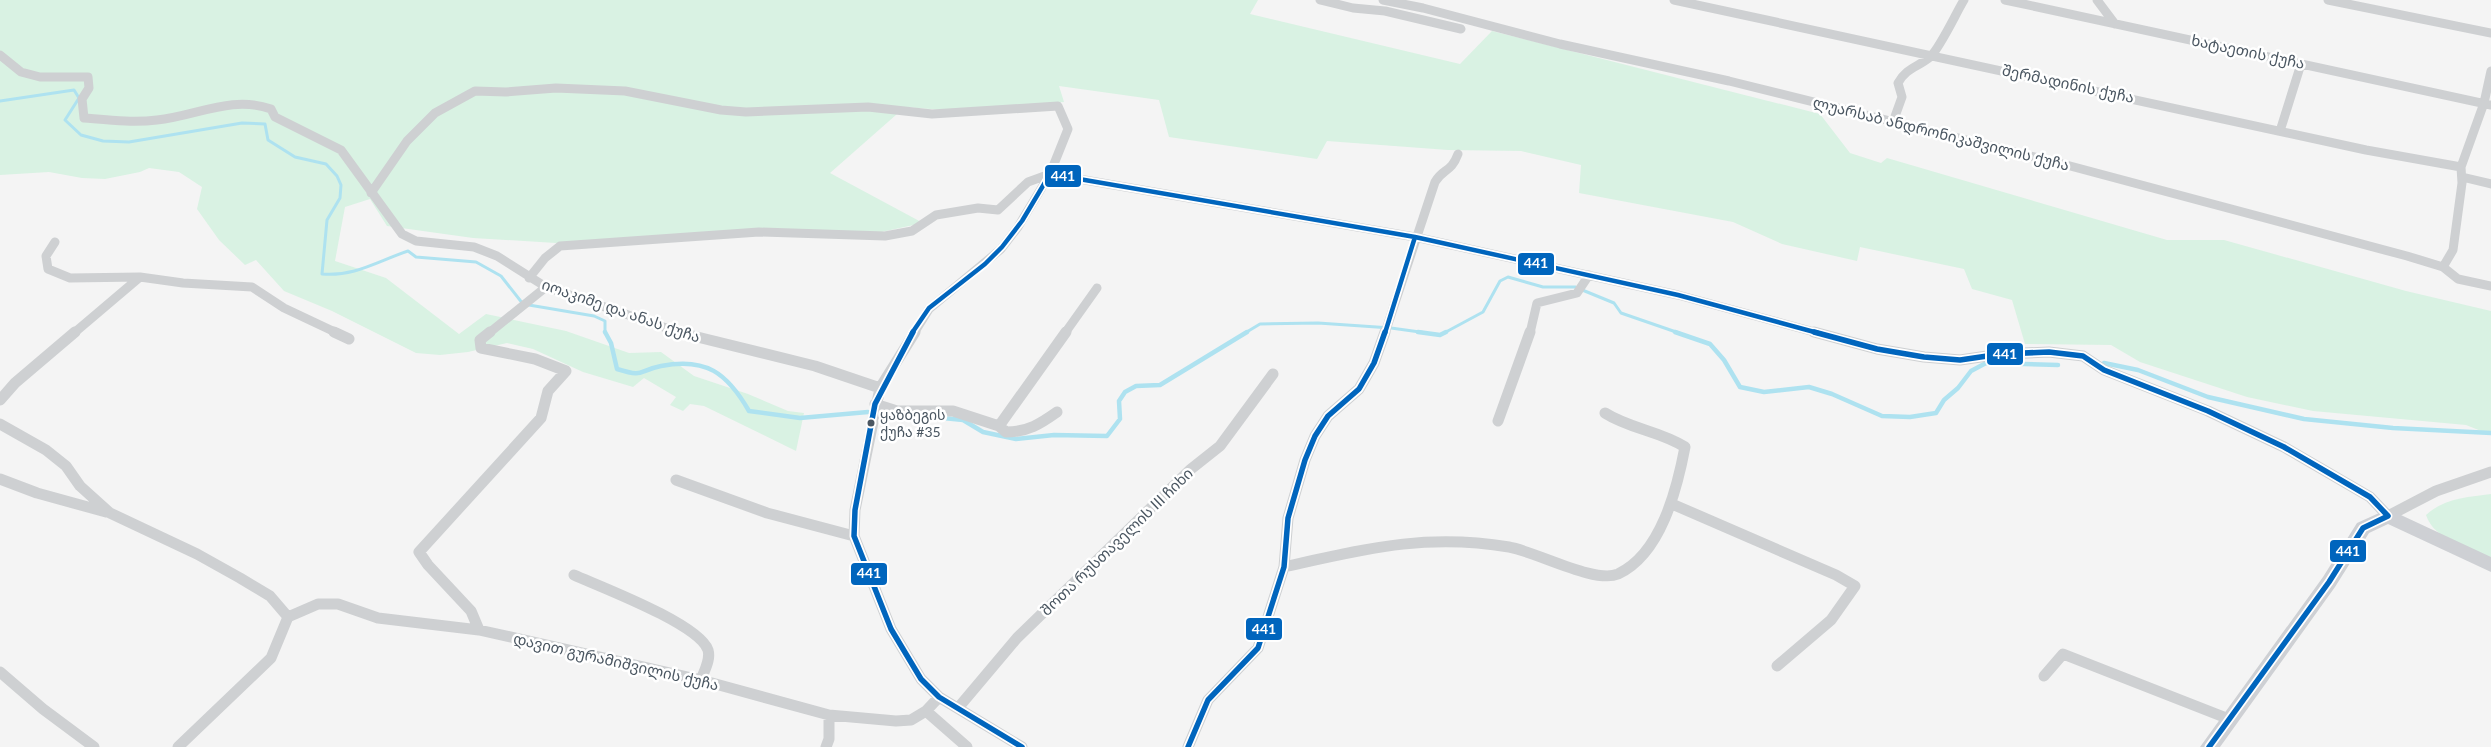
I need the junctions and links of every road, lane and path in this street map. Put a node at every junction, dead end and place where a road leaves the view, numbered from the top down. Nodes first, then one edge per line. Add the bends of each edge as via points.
1 (1320, 0) edge
2 (1383, 0) edge
3 (1431, 0) edge
4 (1674, 0) edge
5 (1964, 0) edge
6 (2005, 0) edge
7 (2097, 0) edge
8 (2328, 0) edge
9 (1695, 2) edge
10 (1423, 8) junction
11 (1415, 17) junction
12 (2115, 24) junction
13 (1461, 29) dead end
14 (2491, 33) edge
15 (0, 55) edge
16 (1931, 56) junction
17 (2301, 64) junction
18 (2491, 71) edge
19 (2487, 104) edge
20 (1893, 122) junction
21 (2280, 131) junction
22 (1458, 154) dead end
23 (2462, 167) junction
24 (1050, 174) junction
25 (2462, 177) junction
26 (2491, 184) edge
27 (371, 192) junction
28 (1414, 237) junction
29 (55, 242) dead end
30 (2443, 267) junction
31 (140, 277) junction
32 (1587, 277) junction
33 (529, 278) junction
34 (2491, 286) edge
35 (546, 287) junction
36 (1097, 288) dead end
37 (349, 339) dead end
38 (1273, 374) dead end
39 (880, 388) junction
40 (0, 400) edge
41 (876, 404) junction
42 (1057, 412) dead end
43 (1605, 413) dead end
44 (1498, 421) dead end
45 (1, 423) edge
46 (999, 426) junction
47 (2491, 472) edge
48 (0, 479) edge
49 (676, 480) dead end
50 (1672, 504) junction
51 (110, 512) junction
52 (2388, 516) junction
53 (854, 536) junction
54 (2491, 565) edge
55 (1284, 567) junction
56 (574, 575) dead end
57 (288, 617) junction
58 (479, 630) junction
59 (1777, 666) dead end
60 (0, 672) edge
61 (2044, 676) dead end
62 (701, 680) junction
63 (939, 697) junction
64 (958, 708) junction
65 (926, 711) junction
66 (829, 715) junction
67 (2229, 719) junction
68 (94, 747) edge
69 (178, 747) edge
70 (826, 747) edge
71 (967, 747) edge
72 (1022, 747) edge
73 (1188, 747) edge
74 (2209, 747) edge

1 - 11 street
2 - 10 street, ლუარსაბ ანდრონიკაშვილის ქუჩა
3 - 10 street
4 - 9 street, შერმადინის ქუჩა
5 - 16 street
6 - 12 street, ხატაეთის ქუჩა
7 - 12 street
8 - 14 street
9 - 16 street, შერმადინის ქუჩა
10 - 11 street
10 - 20 street, ლუარსაბ ანდრონიკაშვილის ქუჩა via 1560,44 1729,81
11 - 13 street
12 - 17 street, ხატაეთის ქუჩა
15 - 27 street, იოაკიმე და ანას ქუჩა via 21,72 40,77 88,77 89,88 82,99 84,118 158,120 231,104 254,103 271,109 275,117 341,150
16 - 20 street via 1908,68 1901,77 1898,83 1902,97
16 - 21 street, შერმადინის ქუჩა
17 - 19 street, ხატაეთის ქუჩა
17 - 21 street
18 - 19 street
19 - 23 street
20 - 30 street, ლუარსაბ ანდრონიკაშვილის ქუჩა via 2272,219
21 - 23 street, შერმადინის ქუჩა
22 - 28 street via 1453,167 1435,182
23 - 25 street
24 - 27 street via 1068,129 1058,106 932,114 868,107 746,112 625,91 556,88 475,91 453,101 435,112 407,140
24 - 28 street
24 - 33 street via 1042,174 1024,186 998,210 978,208 936,215 912,231 885,236 759,232 560,246
24 - 39 street via 1018,227 1001,248 929,309
25 - 26 street
25 - 30 street via 2453,250
27 - 33 street, იოაკიმე და ანას ქუჩა via 402,234 416,241 474,246 497,256
28 - 32 street
28 - 55 street via 1401,287 1374,363 1359,389 1328,416 1305,460 1288,518
29 - 31 street via 46,256 48,269 70,278
30 - 34 street, ლუარსაბ ანდრონიკაშვილის ქუჩა via 2458,279
31 - 37 street via 252,287 284,308
31 - 40 street
32 - 44 street via 1577,293 1538,303 1534,309 1530,330
32 - 52 street via 1678,295 1877,348 1924,357 1960,360 2049,352 2083,356 2104,370 2208,411 2284,447 2370,497
33 - 35 street, იოაკიმე და ანას ქუჩა
35 - 39 street, იოაკიმე და ანას ქუჩა via 693,338 814,366
35 - 58 street via 480,340 481,348 549,362 566,371 548,391 541,418 419,552 471,611
36 - 46 street
38 - 64 street, შოთა რუსთაველის III ჩიხი via 1220,446 1191,469 1018,638
39 - 41 street
41 - 46 street via 897,411 953,411
41 - 53 street via 855,510
42 - 46 street via 1036,427 1020,432 1006,432
43 - 50 street via 1616,422 1677,440 1685,447
45 - 51 street via 66,466 80,486
47 - 52 street via 2436,491
48 - 51 street via 37,493
49 - 53 street via 767,513
50 - 55 street via 1663,524 1640,556 1618,574 1602,577 1525,550 1430,541 1371,548
50 - 59 street via 1855,586 1848,602 1829,624
51 - 57 street via 240,578 270,596
52 - 54 street
52 - 67 street via 2363,528 2329,582
53 - 63 street via 891,629 921,679
55 - 73 street via 1258,648 1208,700
56 - 62 street via 680,625 702,639 708,650 708,661
57 - 58 street, დავით გურამიშვილის ქუჩა via 318,604 338,604 378,618
57 - 69 street via 271,658
58 - 62 street, დავით გურამიშვილის ქუჩა
60 - 68 street
61 - 67 street via 2063,654
62 - 66 street, დავით გურამიშვილის ქუჩა
63 - 64 street
63 - 65 street, დავით გურამიშვილის ქუჩა
64 - 72 street
65 - 66 street, დავით გურამიშვილის ქუჩა via 911,720 896,721
65 - 71 street
66 - 70 street
67 - 74 street

